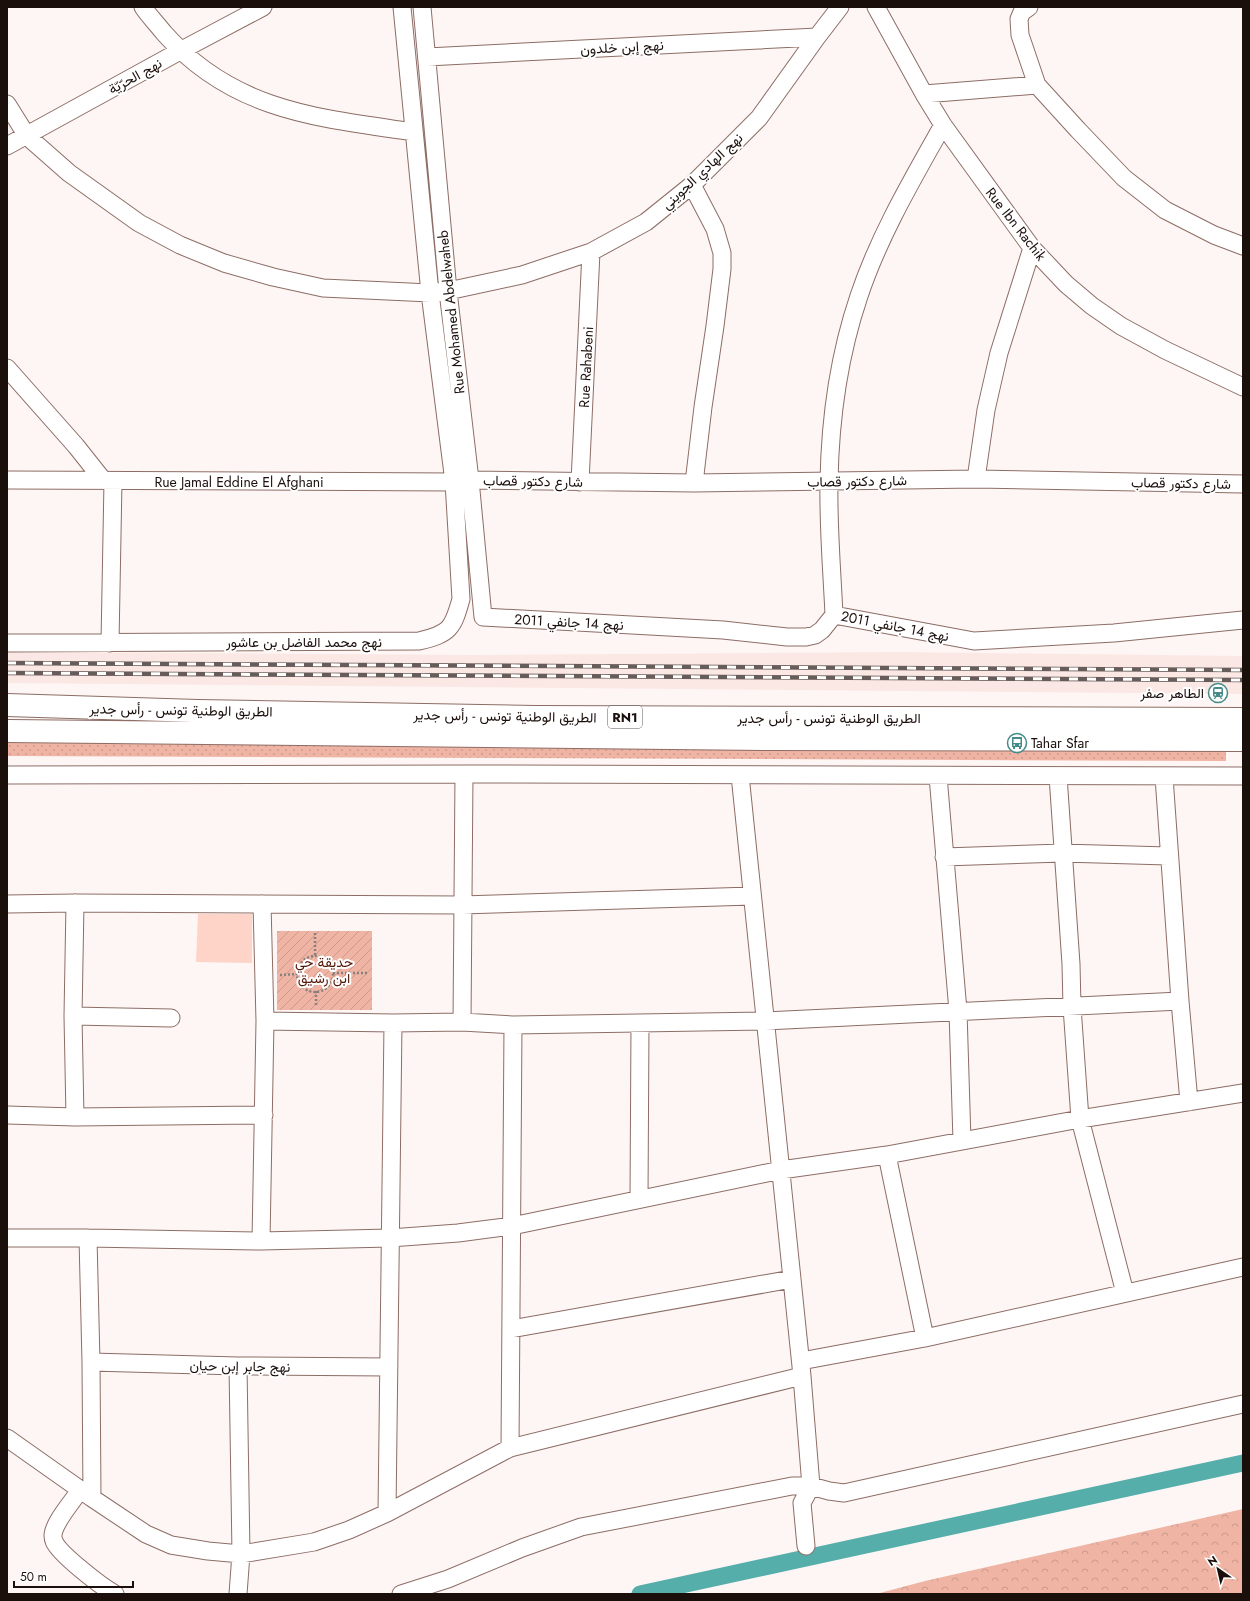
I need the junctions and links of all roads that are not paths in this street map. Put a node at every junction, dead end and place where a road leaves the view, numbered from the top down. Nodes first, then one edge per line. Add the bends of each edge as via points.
1 (143, 7) edge
2 (263, 7) edge
3 (402, 7) edge
4 (422, 7) edge
5 (840, 7) edge
6 (876, 7) edge
7 (1029, 7) edge
8 (817, 37) junction
9 (180, 51) junction
10 (427, 57) junction
11 (1037, 85) junction
12 (924, 94) junction
13 (7, 104) edge
14 (943, 125) junction
15 (414, 132) junction
16 (27, 136) junction
17 (7, 146) edge
18 (692, 185) junction
19 (1243, 246) edge
20 (1032, 248) junction
21 (591, 252) junction
22 (448, 291) junction
23 (430, 293) junction
24 (7, 368) edge
25 (1243, 387) edge
26 (976, 479) junction
27 (7, 480) edge
28 (108, 481) junction
29 (462, 481) junction
30 (580, 482) junction
31 (829, 482) junction
32 (694, 483) junction
33 (1243, 484) edge
34 (834, 615) junction
35 (483, 617) joint
36 (1243, 620) edge
37 (7, 642) edge
38 (110, 643) junction
39 (7, 705) edge
40 (1243, 719) edge
41 (7, 731) edge
42 (1243, 740) edge
43 (464, 774) junction
44 (7, 775) edge
45 (740, 775) junction
46 (938, 776) junction
47 (1058, 776) junction
48 (1164, 776) junction
49 (1243, 776) edge
50 (1062, 853) junction
51 (1168, 856) junction
52 (944, 857) junction
53 (752, 896) junction
54 (75, 903) junction
55 (7, 904) edge
56 (262, 904) junction
57 (462, 905) junction
58 (1180, 1000) junction
59 (1072, 1007) junction
60 (958, 1011) junction
61 (73, 1016) junction
62 (171, 1018) dead end
63 (265, 1021) junction
64 (765, 1021) junction
65 (462, 1022) junction
66 (393, 1023) junction
67 (640, 1023) junction
68 (513, 1025) junction
69 (1243, 1093) edge
70 (1189, 1102) junction
71 (7, 1115) edge
72 (264, 1115) junction
73 (75, 1117) junction
74 (1080, 1119) junction
75 (962, 1141) junction
76 (887, 1155) junction
77 (781, 1170) junction
78 (639, 1199) junction
79 (512, 1226) junction
80 (7, 1238) edge
81 (88, 1238) junction
82 (390, 1238) junction
83 (261, 1241) junction
84 (1243, 1267) edge
85 (792, 1279) junction
86 (1125, 1293) junction
87 (511, 1329) junction
88 (925, 1338) junction
89 (91, 1362) junction
90 (238, 1366) junction
91 (389, 1367) junction
92 (802, 1369) junction
93 (1243, 1404) edge
94 (7, 1438) edge
95 (510, 1448) junction
96 (811, 1486) junction
97 (86, 1494) junction
98 (387, 1513) junction
99 (806, 1546) dead end
100 (241, 1554) junction
101 (115, 1594) edge
102 (238, 1594) edge
103 (401, 1594) edge

1 - 9 street
2 - 9 street, نهج الحرّيّة
3 - 15 street
4 - 10 street, Rue Mohamed Abdelwaheb
5 - 8 street, نهج الهادي الجويني
6 - 12 street, Rue Ibn Rachik
7 - 11 street via 1022,12 1020,35
8 - 10 street, نهج إبن خلدون
8 - 18 street, نهج الهادي الجويني via 759,118
9 - 15 street via 223,83 284,109 327,119
9 - 16 street, نهج الحرّيّة
10 - 22 street, Rue Mohamed Abdelwaheb
11 - 12 street
11 - 19 street via 1124,178 1159,206
12 - 14 street, Rue Ibn Rachik
13 - 16 street, نهج الهادي الجويني
14 - 20 street, Rue Ibn Rachik
14 - 31 street via 902,197 859,296 838,381
15 - 23 street
16 - 17 street, نهج الحرّيّة
16 - 23 street, نهج الهادي الجويني via 69,173 139,223 180,245 224,263 323,288
18 - 21 street, نهج الهادي الجويني via 646,222
18 - 32 street via 715,229 722,253
20 - 25 street, Rue Ibn Rachik via 1066,284 1121,326
20 - 26 street via 999,353 986,410
21 - 22 street, نهج الهادي الجويني via 522,275
21 - 30 street, Rue Rahabeni
22 - 23 street, نهج الهادي الجويني
22 - 29 street, Rue Mohamed Abdelwaheb
23 - 29 street
24 - 28 street
26 - 31 street, شارع دكتور قصاب
26 - 33 street, شارع دكتور قصاب
27 - 28 street, Rue Jamal Eddine El Afghani
28 - 29 street, Rue Jamal Eddine El Afghani
28 - 38 street
29 - 30 street, شارع دكتور قصاب
29 - 35 street, Rue Mohamed Abdelwaheb
29 - 38 street, نهج محمد الفاضل بن عاشور via 461,599 449,630 434,638 419,641
30 - 32 street, شارع دكتور قصاب
31 - 32 street, شارع دكتور قصاب
31 - 34 street
34 - 35 street, نهج 14 جانفي 2011 via 822,630 814,635 787,637 722,630
34 - 36 street, نهج 14 جانفي 2011 via 974,641 1114,633
37 - 38 street, نهج محمد الفاضل بن عاشور
39 - 40 highway, الطريق الوطنية تونس - رأس جدير / RN1 via 535,717
41 - 42 highway, الطريق الوطنية تونس - رأس جدير / RN1 via 769,739
43 - 44 street
43 - 45 street
43 - 57 street
45 - 46 street
45 - 53 street
46 - 47 street
46 - 52 street
47 - 48 street
47 - 50 street
48 - 49 street
48 - 51 street
50 - 51 street
50 - 52 street
50 - 59 street
51 - 58 street
52 - 60 street
53 - 57 street
53 - 64 street
54 - 55 street
54 - 56 street
54 - 61 street
56 - 57 street
56 - 63 street
57 - 65 street
58 - 59 street
58 - 70 street
59 - 60 street
59 - 74 street
60 - 64 street
60 - 75 street
61 - 62 street
61 - 73 street
63 - 66 street
63 - 72 street
64 - 67 street
64 - 77 street
65 - 66 street
65 - 68 street
66 - 82 street
67 - 68 street
67 - 78 street
68 - 79 street
69 - 70 street
70 - 74 street
71 - 73 street
72 - 73 street
72 - 83 street
74 - 75 street
74 - 86 street
75 - 76 street
76 - 77 street
76 - 88 street
77 - 78 street
77 - 85 street
78 - 79 street
79 - 82 street
79 - 87 street
80 - 81 street
81 - 83 street
81 - 89 street
82 - 83 street
82 - 91 street
84 - 86 street
85 - 87 street
85 - 92 street
86 - 88 street
87 - 95 street
88 - 92 street
89 - 90 street, نهج جابر إبن حيان
89 - 97 street
90 - 91 street, نهج جابر إبن حيان
90 - 100 street
91 - 98 street
92 - 95 street
92 - 96 street
93 - 96 street via 844,1493
94 - 97 street
95 - 98 street
96 - 99 street via 802,1503
96 - 103 street via 792,1486 581,1527 448,1579
97 - 100 street via 146,1534 171,1545
97 - 101 street via 56,1525 54,1541 77,1566
98 - 100 street via 314,1542
100 - 102 street

